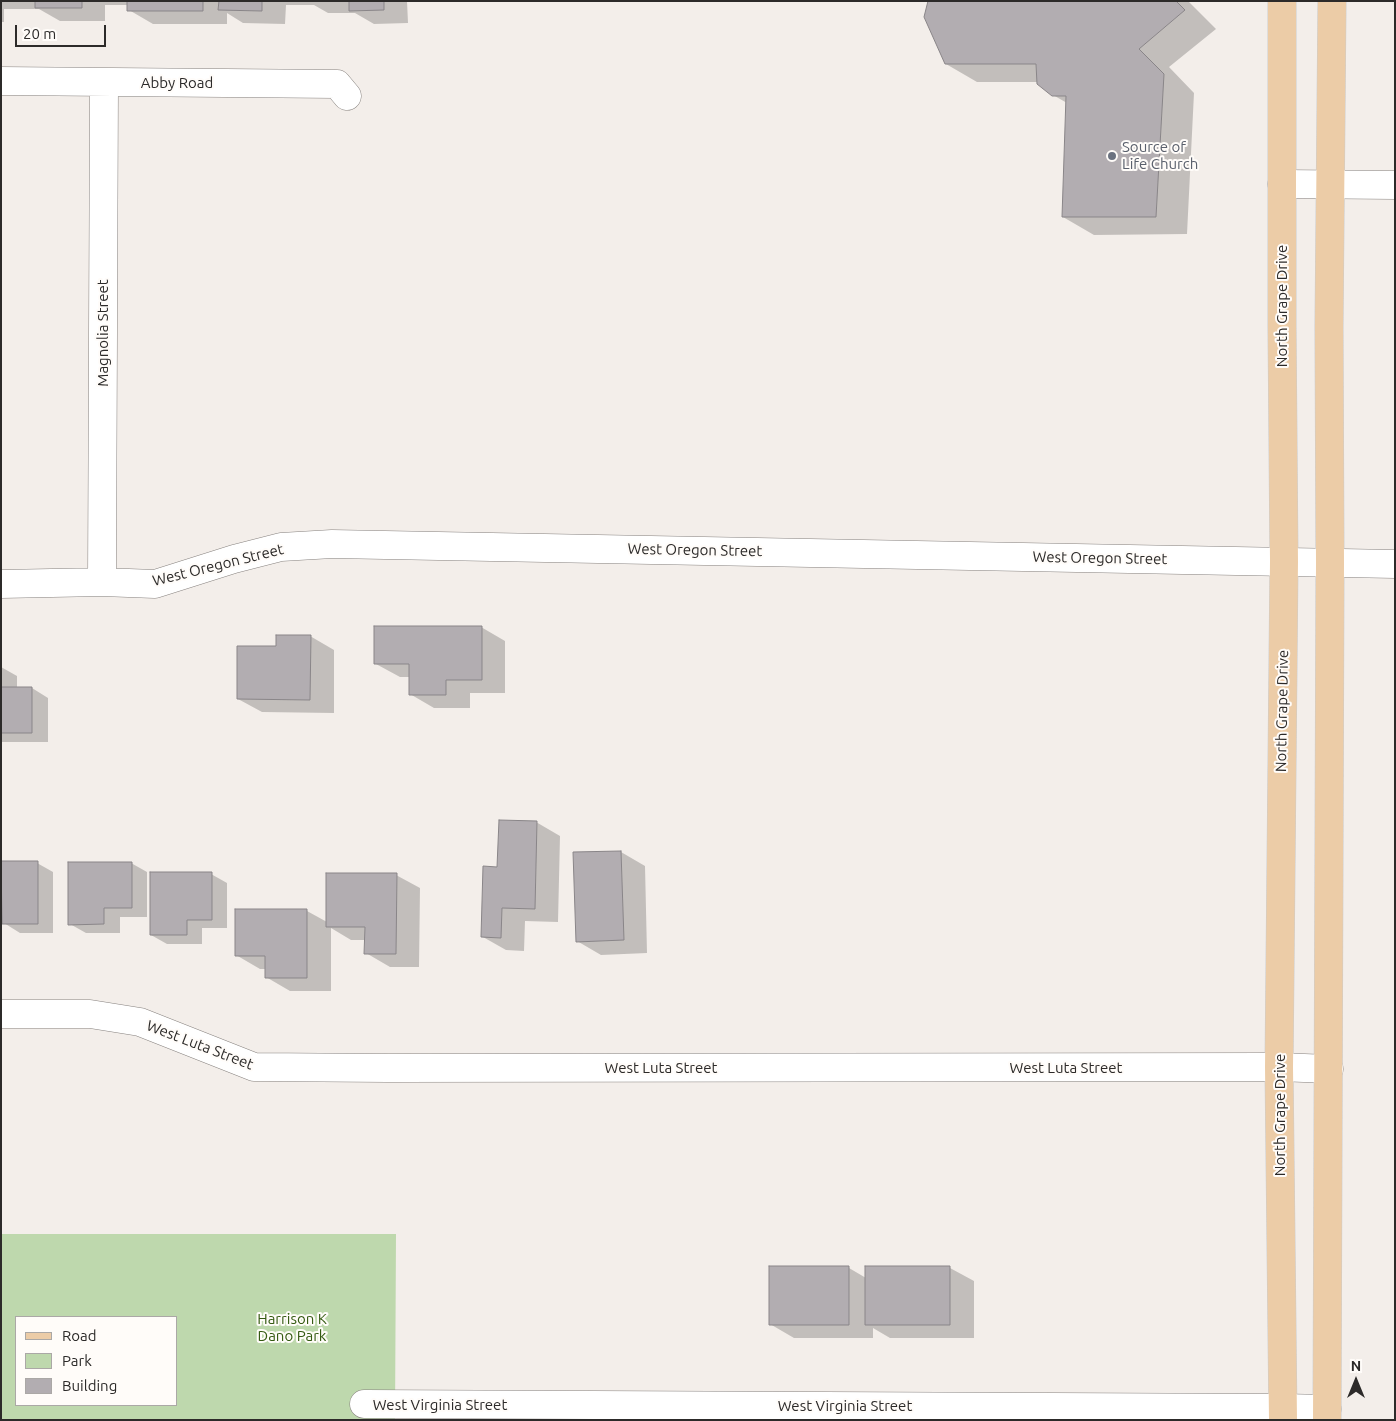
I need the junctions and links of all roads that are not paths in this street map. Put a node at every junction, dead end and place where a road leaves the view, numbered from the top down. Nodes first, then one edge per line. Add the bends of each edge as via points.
1 (1282, 1) edge
2 (1332, 1) edge
3 (1, 82) edge
4 (104, 83) junction
5 (347, 96) dead end
6 (1282, 184) junction
7 (1330, 186) junction
8 (1395, 186) edge
9 (1284, 561) junction
10 (1330, 563) junction
11 (1395, 564) edge
12 (102, 582) junction
13 (1, 584) edge
14 (1, 1014) edge
15 (1279, 1067) junction
16 (1329, 1069) junction
17 (364, 1404) dead end
18 (1283, 1414) edge
19 (1327, 1414) edge

1 - 6 main road, North Grape Drive
2 - 7 main road
3 - 4 street, Abby Road
4 - 5 street, Abby Road via 337,84
4 - 12 street, Magnolia Street
6 - 7 street
6 - 9 main road, North Grape Drive
7 - 8 street
7 - 10 main road
9 - 10 street, West Oregon Street
9 - 12 street, West Oregon Street via 332,544 280,547 156,584
9 - 15 main road, North Grape Drive
10 - 11 street, West Oregon Street
10 - 16 main road
12 - 13 street, West Oregon Street
14 - 15 street, West Luta Street via 90,1014 140,1022 254,1067
15 - 16 street, West Luta Street
15 - 18 main road, North Grape Drive
16 - 19 main road
17 - 18 street, West Virginia Street
18 - 19 street, West Virginia Street

